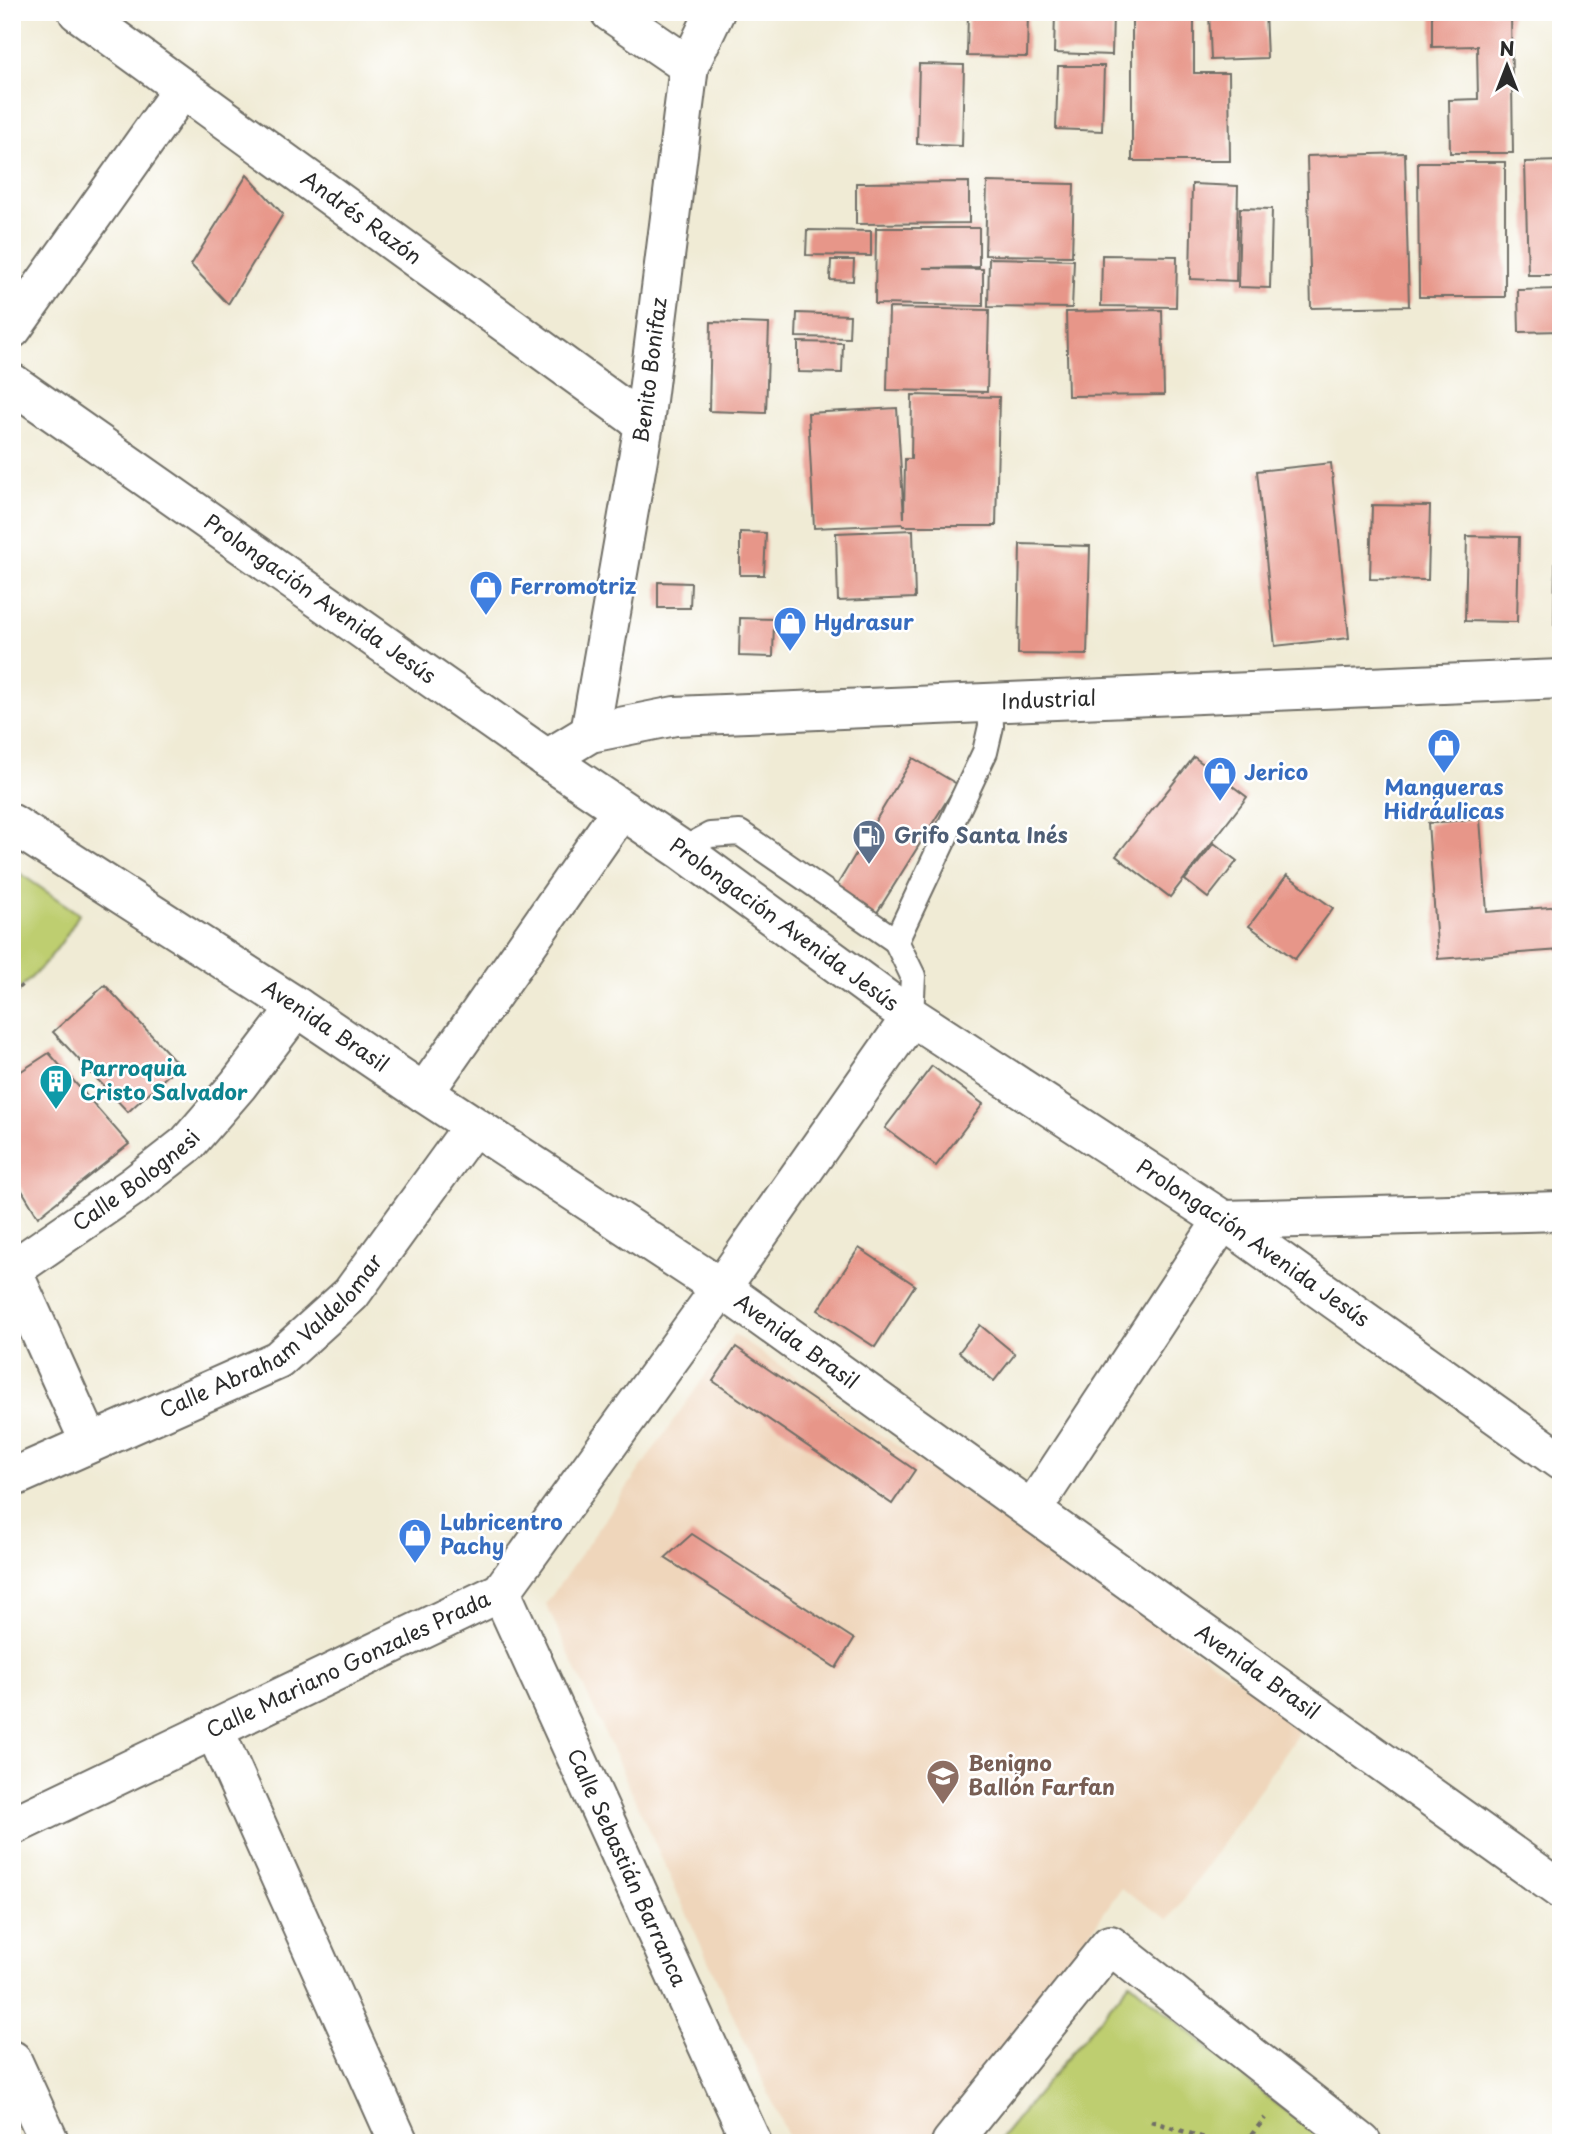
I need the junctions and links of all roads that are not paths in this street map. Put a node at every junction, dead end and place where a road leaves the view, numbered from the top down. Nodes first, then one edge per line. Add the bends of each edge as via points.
1 (78, 12) edge
2 (610, 12) edge
3 (715, 12) edge
4 (689, 66) junction
5 (183, 88) junction
6 (12, 329) edge
7 (12, 383) edge
8 (644, 424) junction
9 (1561, 679) edge
10 (990, 702) junction
11 (590, 733) junction
12 (547, 759) junction
13 (621, 810) junction
14 (12, 824) edge
15 (682, 850) junction
16 (896, 941) junction
17 (297, 1007) junction
18 (911, 1017) junction
19 (424, 1093) junction
20 (473, 1126) junction
21 (1561, 1211) edge
22 (1223, 1220) junction
23 (12, 1270) edge
24 (721, 1288) junction
25 (90, 1443) junction
26 (1561, 1461) edge
27 (12, 1478) edge
28 (1032, 1510) junction
29 (501, 1592) junction
30 (214, 1729) junction
31 (12, 1826) edge
32 (1561, 1890) edge
33 (12, 2060) edge
34 (50, 2143) edge
35 (399, 2143) edge
36 (752, 2143) edge
37 (951, 2143) edge
38 (1362, 2143) edge

1 - 5 street, Andrés Razón
2 - 4 street
3 - 4 street, Benito Bonifaz
4 - 8 street, Benito Bonifaz
5 - 6 street
5 - 8 street, Andrés Razón
7 - 12 street, Prolongación Avenida Jesús
8 - 11 street, Benito Bonifaz
9 - 10 street, Industrial
10 - 11 street, Industrial via 675,716
10 - 16 lane via 985,752
11 - 12 street, Industrial
12 - 13 street, Prolongación Avenida Jesús
13 - 15 street, Prolongación Avenida Jesús
13 - 19 street
14 - 17 street, Avenida Brasil
15 - 16 lane via 710,835 740,833
15 - 18 street, Prolongación Avenida Jesús
16 - 18 lane via 913,976
17 - 19 street, Avenida Brasil
17 - 23 street, Calle Bolognesi via 187,1144
18 - 22 street, Prolongación Avenida Jesús
18 - 24 street, Calle Mariano Gonzales Prada
19 - 20 street, Avenida Brasil
20 - 24 street, Avenida Brasil
20 - 25 street, Calle Abraham Valdelomar via 351,1294 278,1360
21 - 22 street
22 - 26 street, Prolongación Avenida Jesús
22 - 28 street
23 - 25 street
24 - 28 street, Avenida Brasil
24 - 29 street, Calle Mariano Gonzales Prada
25 - 27 street, Calle Abraham Valdelomar
28 - 32 street, Avenida Brasil
29 - 30 street, Calle Mariano Gonzales Prada
29 - 36 street, Calle Sebastián Barranca
30 - 31 street, Calle Mariano Gonzales Prada
30 - 35 street
33 - 34 street
37 - 38 street via 1110,1945

